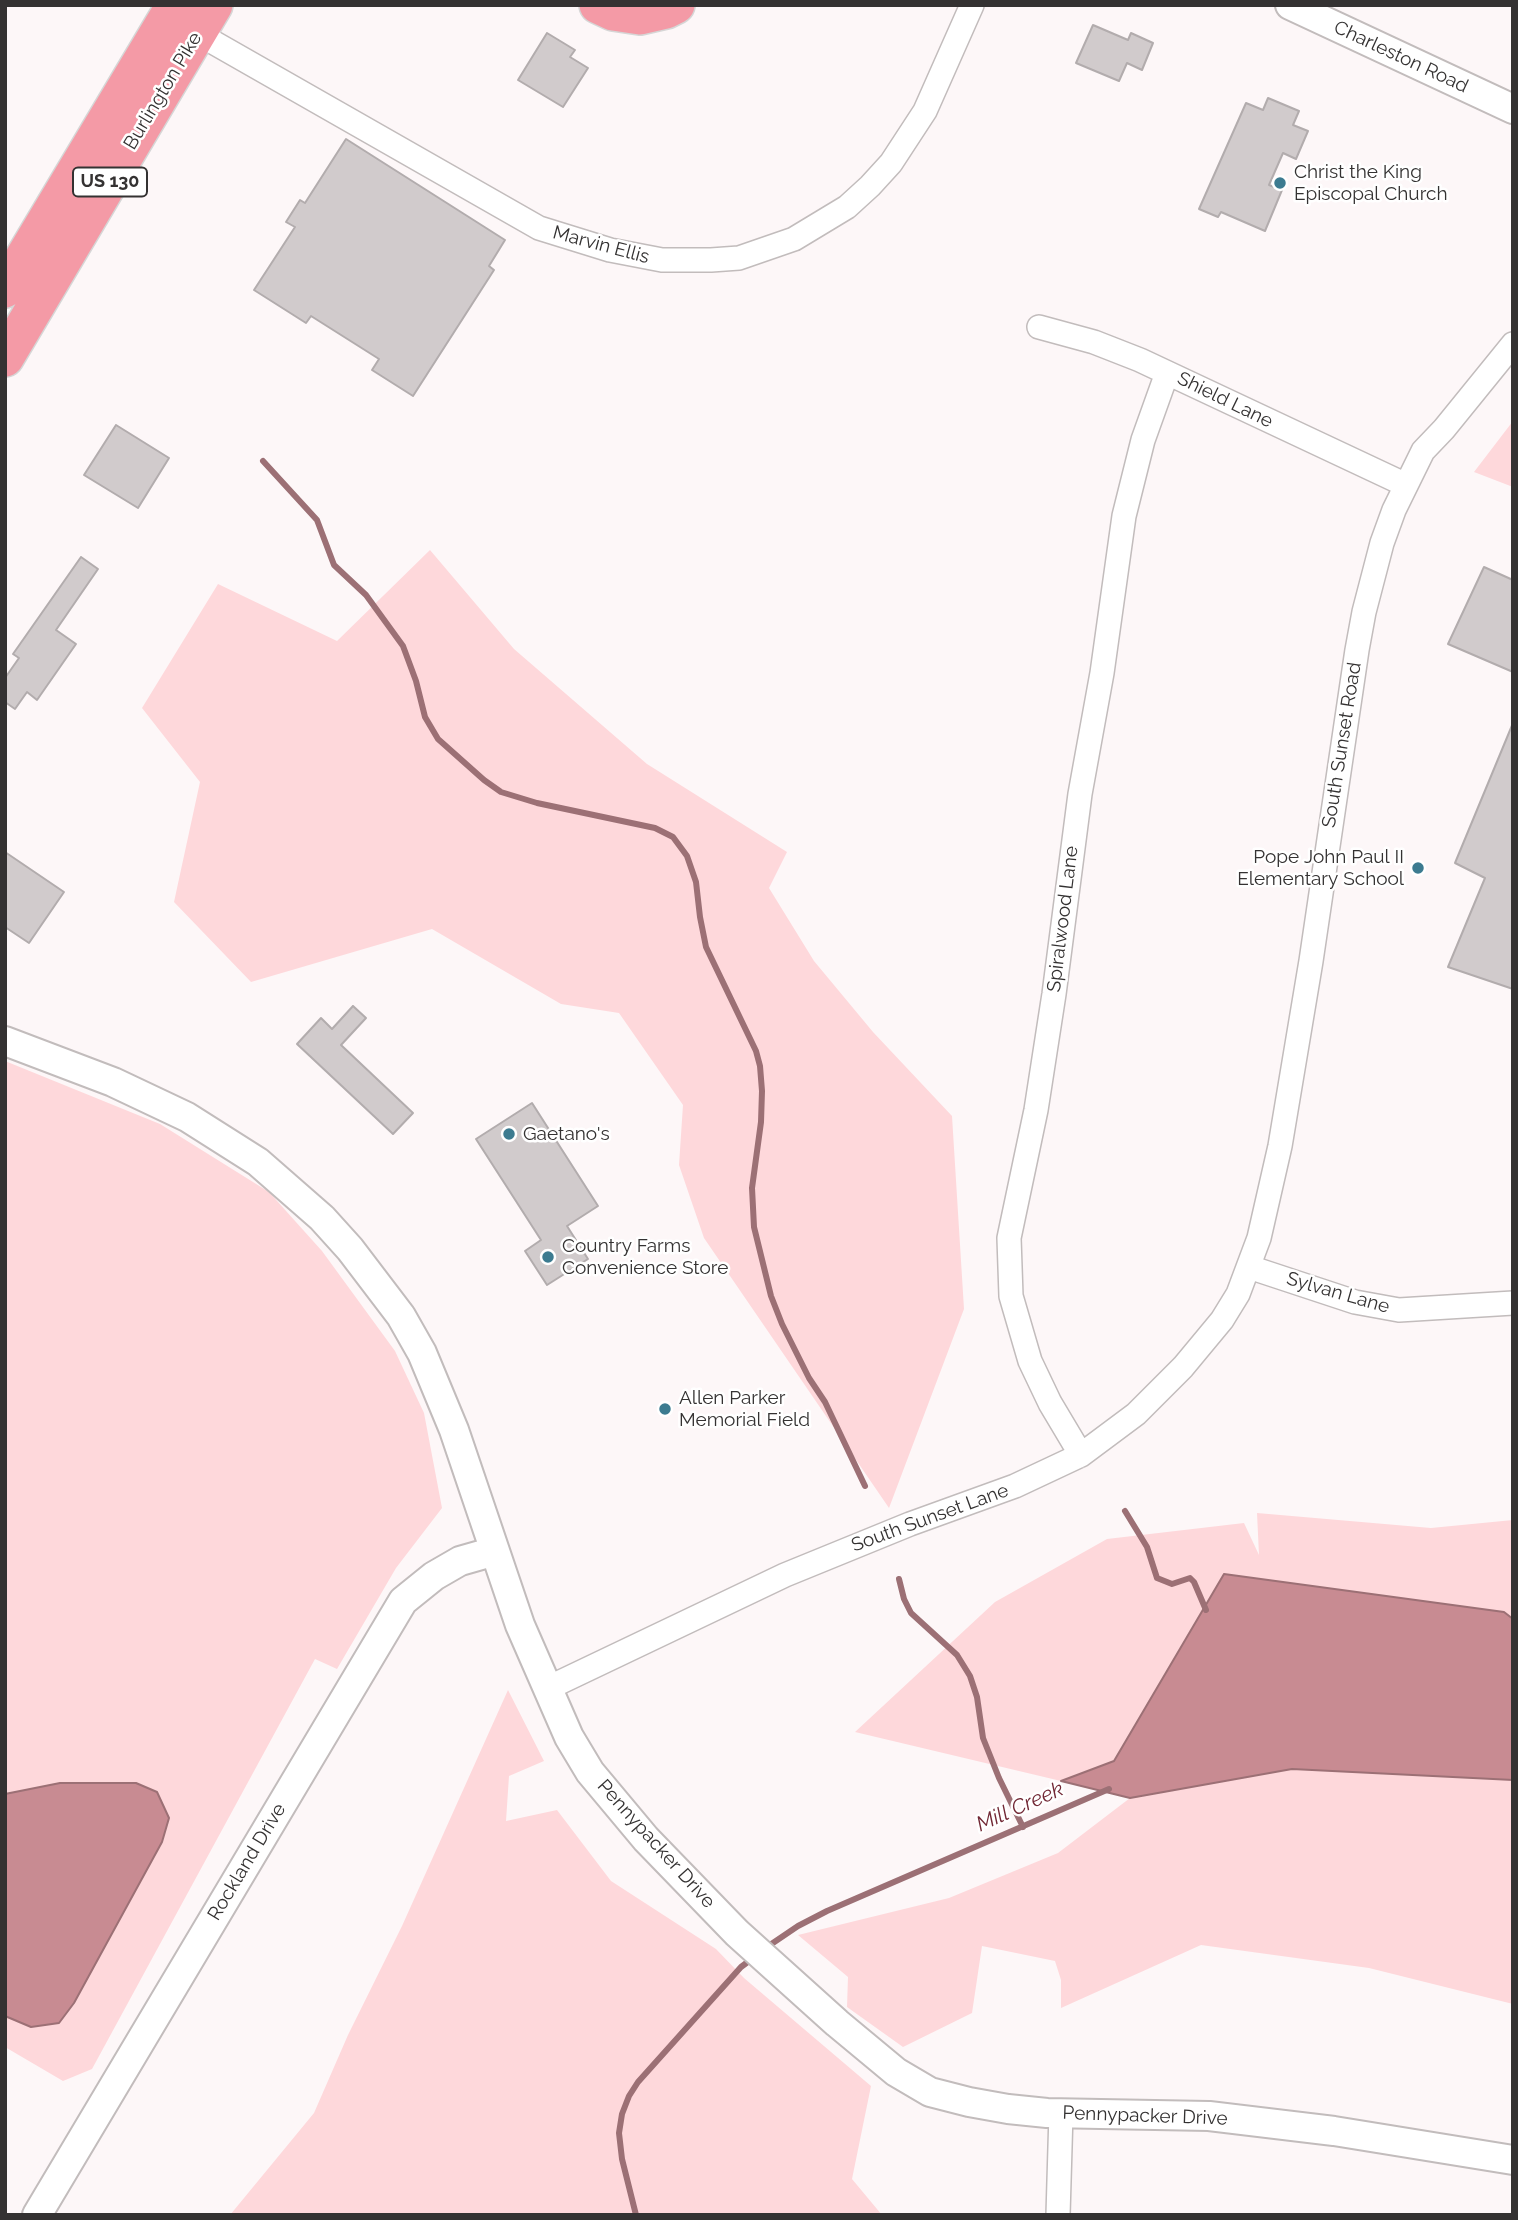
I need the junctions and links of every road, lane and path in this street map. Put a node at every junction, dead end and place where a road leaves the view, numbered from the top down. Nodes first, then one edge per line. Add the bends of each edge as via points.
1 (175, 5) edge
2 (597, 5) edge
3 (676, 5) edge
4 (972, 5) edge
5 (1290, 5) edge
6 (206, 19) edge
7 (1513, 109) edge
8 (5, 289) edge
9 (1039, 327) dead end
10 (1513, 344) edge
11 (5, 358) edge
12 (1167, 373) junction
13 (1406, 485) junction
14 (5, 1041) edge
15 (1249, 1267) junction
16 (1513, 1303) edge
17 (1081, 1455) junction
18 (495, 1551) junction
19 (546, 1689) junction
20 (1061, 2113) junction
21 (1513, 2160) edge
22 (37, 2215) edge
23 (1058, 2215) edge

1 - 8 highway, Burlington Pike / US 130
2 - 3 highway via 640,16
4 - 6 street, Marvin Ellis via 939,82 909,136 870,186 838,213 794,239 739,258 662,260 539,228
5 - 7 street, Charleston Road
6 - 11 highway, Burlington Pike / US 130
9 - 12 street, Shield Lane via 1094,342
10 - 13 street, South Sunset Road via 1423,451
12 - 13 street, Shield Lane
12 - 17 street, Spiralwood Lane via 1143,440 1124,516 1036,1110 1009,1238 1011,1296 1030,1361
13 - 15 street, South Sunset Road via 1382,543 1364,612 1280,1146
14 - 18 street, Pennypacker Drive via 113,1082 187,1117 258,1162 322,1218 377,1282 422,1353
15 - 16 street, Sylvan Lane via 1389,1309
15 - 17 street, South Sunset Lane via 1222,1320 1183,1367 1136,1414
17 - 19 street, South Sunset Lane via 1015,1486 785,1575
18 - 19 street, Pennypacker Drive
18 - 22 street, Rockland Drive via 460,1560 403,1601
19 - 20 street, Pennypacker Drive via 590,1772 646,1839 737,1933 867,2049 930,2092 1008,2109
20 - 21 street, Pennypacker Drive via 1209,2116 1324,2129
20 - 23 street

